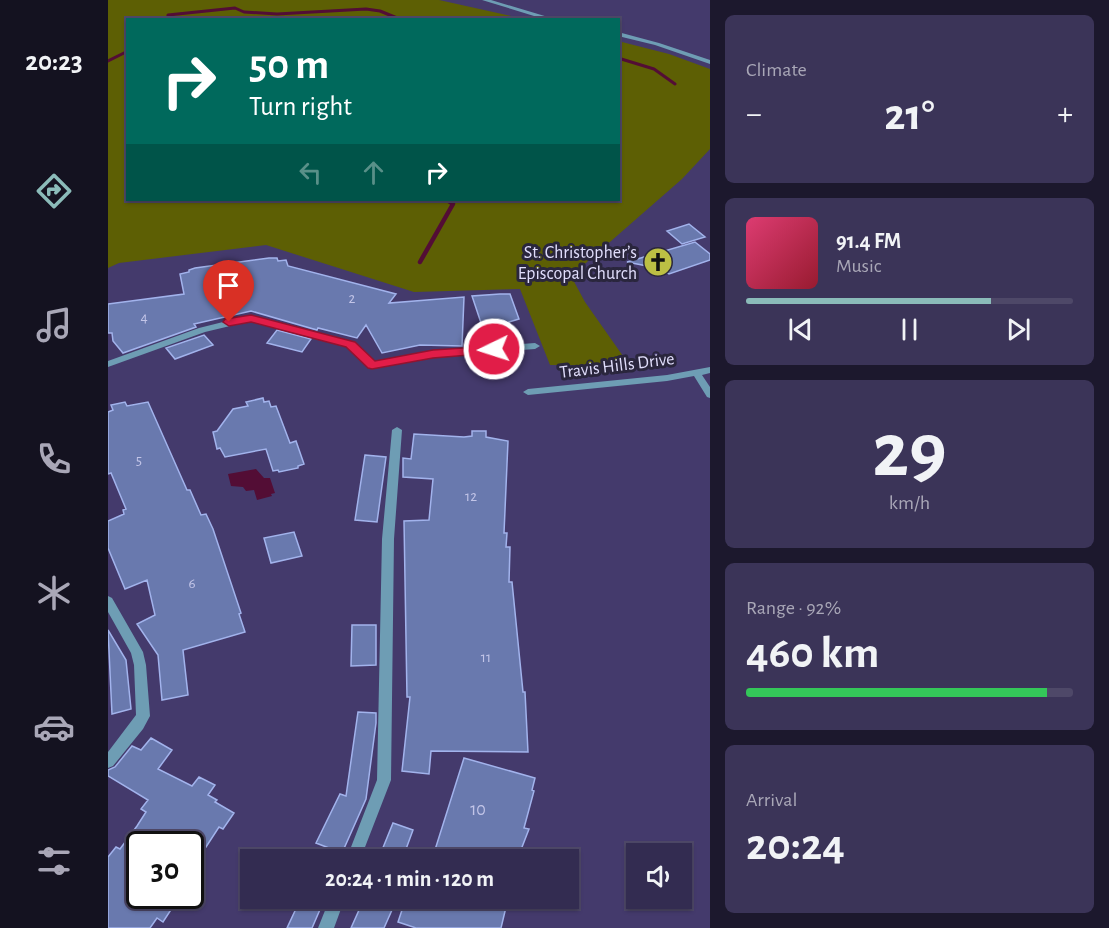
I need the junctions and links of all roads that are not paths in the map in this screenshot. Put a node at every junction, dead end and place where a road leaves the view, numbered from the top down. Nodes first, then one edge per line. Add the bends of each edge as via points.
1 (485, 0) edge
2 (548, 18) edge
3 (620, 35) edge
4 (710, 62) edge
5 (536, 346) dead end
6 (108, 364) edge
7 (372, 365) junction
8 (710, 370) edge
9 (696, 372) junction
10 (377, 376) dead end
11 (528, 392) dead end
12 (710, 395) edge
13 (397, 430) dead end
14 (108, 601) edge
15 (108, 762) edge
16 (357, 849) edge
17 (334, 909) edge
18 (326, 928) edge

1 - 2 street
3 - 4 street
5 - 7 street via 433,354
6 - 7 street via 202,330 251,318 350,344
7 - 10 street
8 - 9 street, Travis Hills Drive
9 - 11 street, Travis Hills Drive
9 - 12 street
13 - 16 street via 388,539 384,780
14 - 15 street via 137,652 143,716
17 - 18 street

